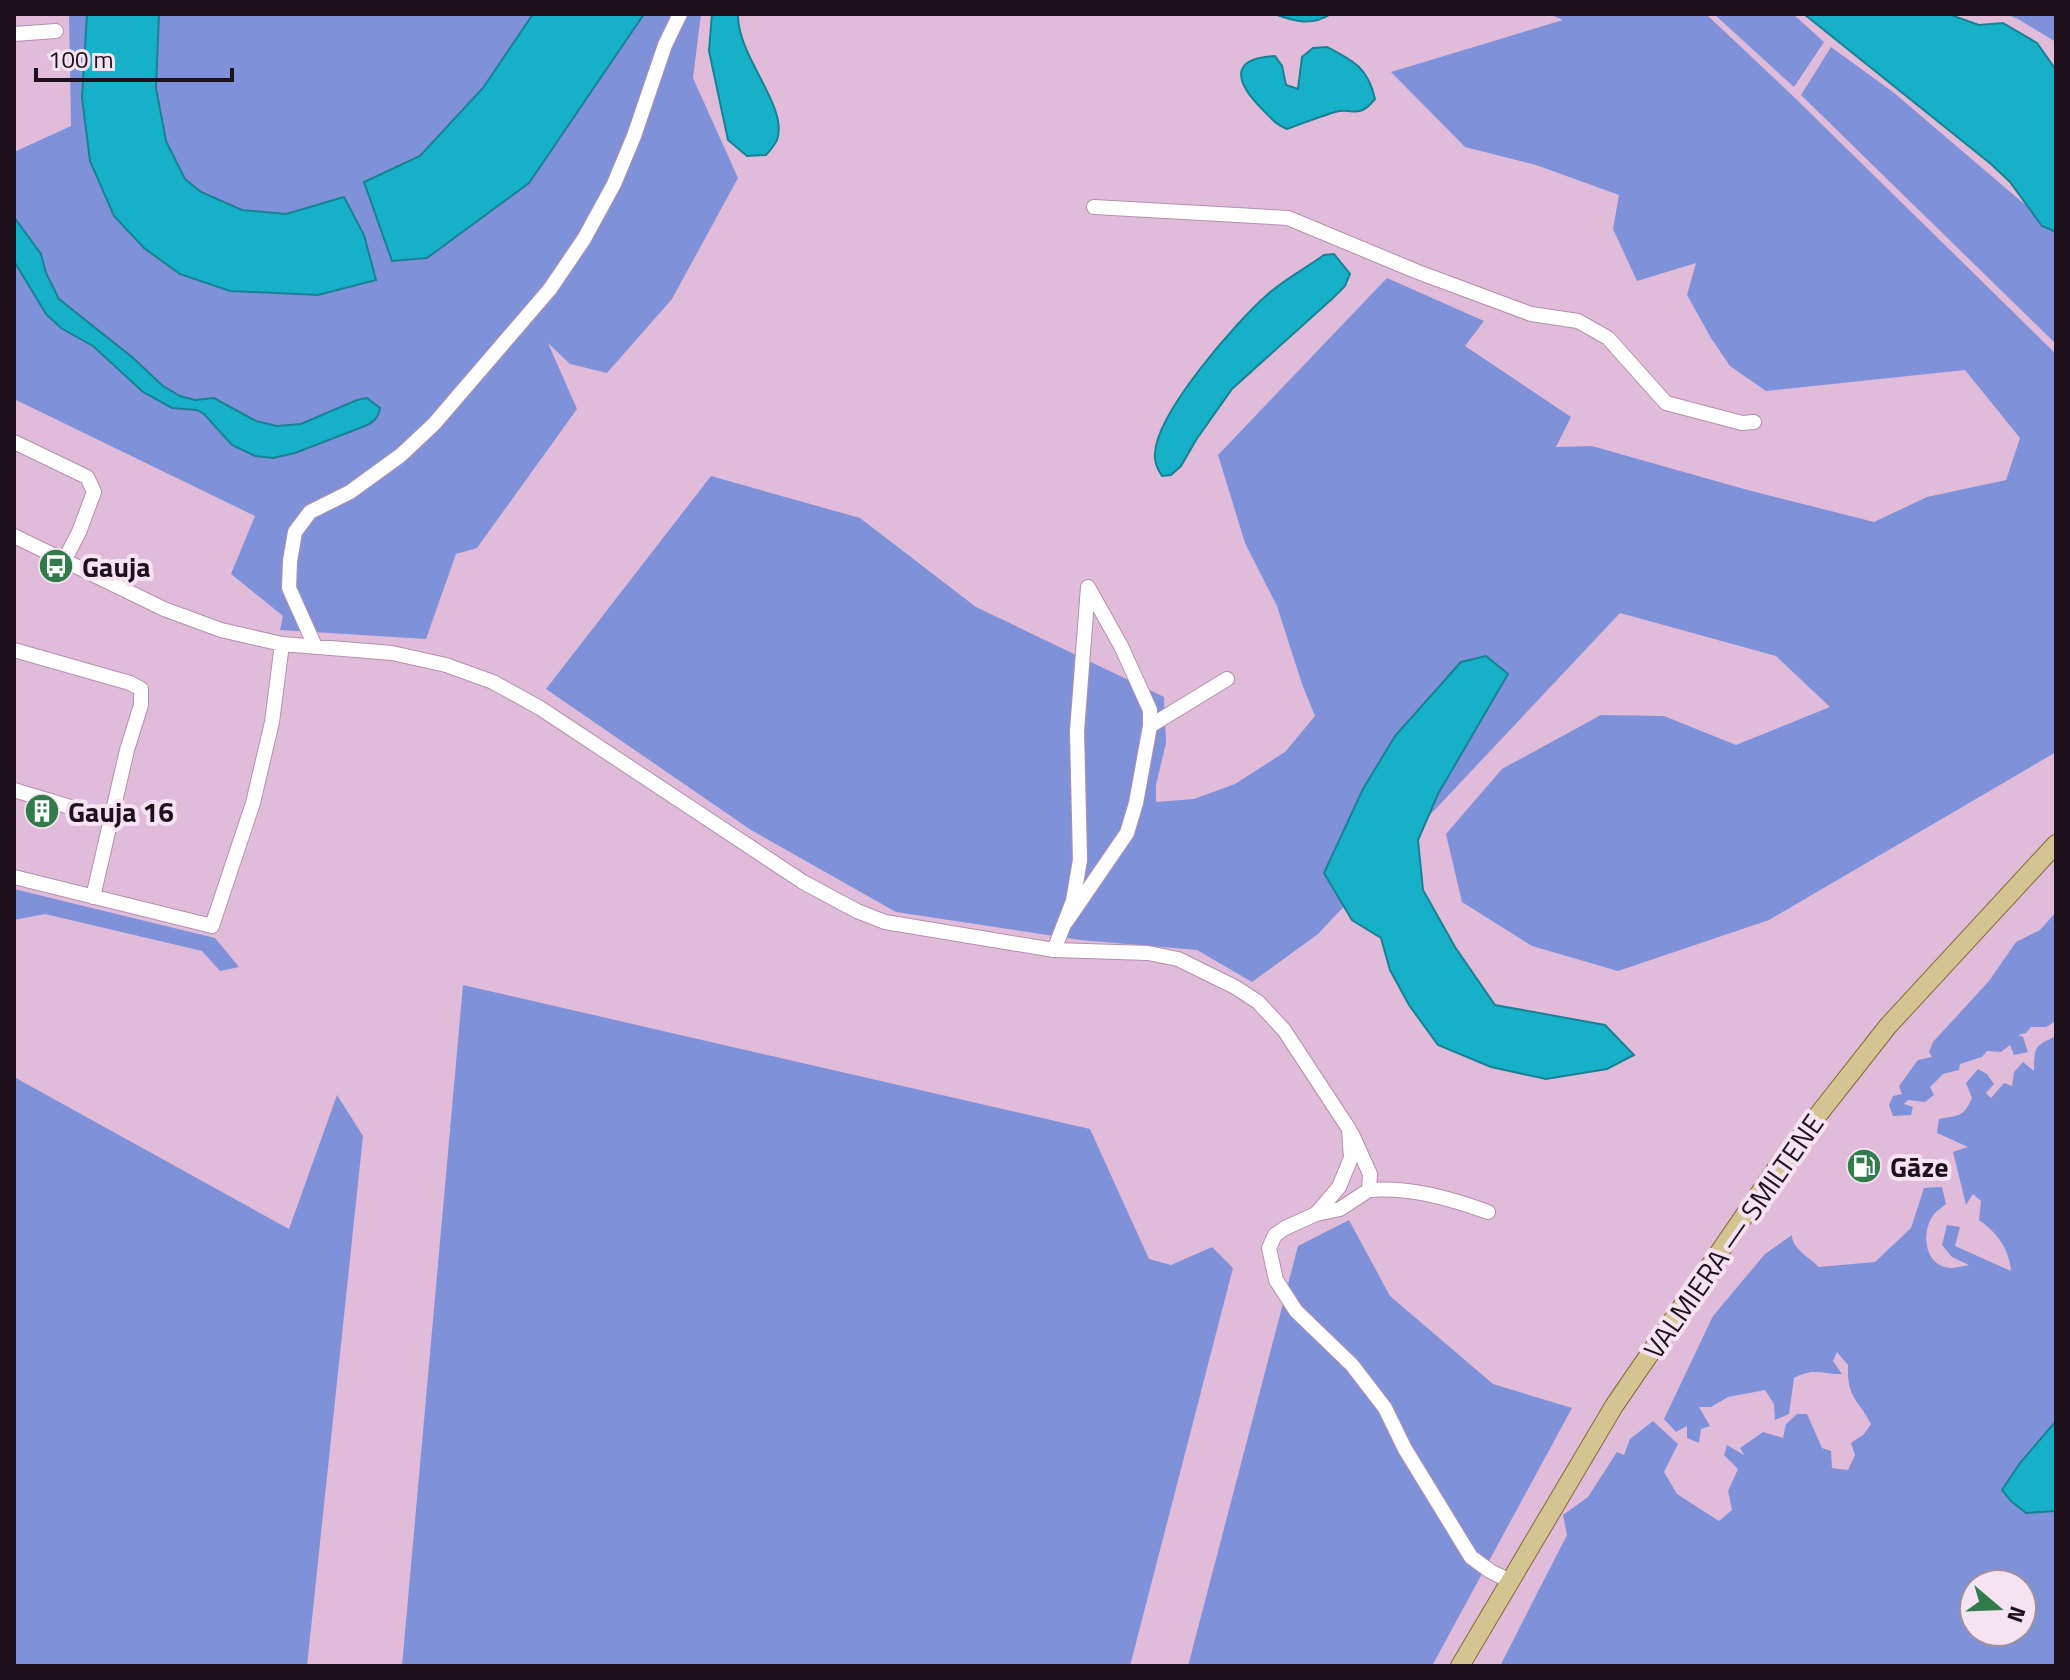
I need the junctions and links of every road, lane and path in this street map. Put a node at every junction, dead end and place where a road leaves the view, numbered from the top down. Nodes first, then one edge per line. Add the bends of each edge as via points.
1 (680, 14) edge
2 (56, 31) dead end
3 (14, 34) edge
4 (1094, 207) dead end
5 (1754, 422) dead end
6 (14, 442) edge
7 (14, 536) edge
8 (64, 561) junction
9 (282, 644) junction
10 (315, 646) junction
11 (14, 650) edge
12 (1227, 679) dead end
13 (1150, 726) junction
14 (14, 790) edge
15 (110, 819) junction
16 (2056, 844) edge
17 (14, 877) edge
18 (93, 897) junction
19 (1066, 922) junction
20 (1054, 950) junction
21 (1349, 1129) junction
22 (1369, 1190) junction
23 (1488, 1212) dead end
24 (1316, 1214) junction
25 (1510, 1581) junction
26 (1460, 1666) edge

1 - 10 street via 614,184 550,289 434,424 350,492 310,512 295,532 289,588
2 - 3 street
4 - 5 street via 1288,218 1531,314 1578,321 1608,338 1666,403
6 - 8 street via 87,477 94,492
7 - 8 street
8 - 9 street via 164,609
9 - 10 street
9 - 18 street via 272,722 253,803 212,926
10 - 20 street via 392,653 493,682 741,844 857,911 914,929
11 - 15 street via 141,689
12 - 13 street
13 - 19 street via 1127,833
13 - 19 street via 1150,710 1088,587 1077,731 1080,860
14 - 15 street
15 - 18 street
16 - 25 main road, VALMIERA — SMILTENE via 1888,1026 1781,1162 1614,1406
17 - 18 street
19 - 20 street
20 - 21 street via 1178,959 1235,987 1284,1030
21 - 22 street via 1370,1174
21 - 24 street via 1351,1158 1339,1187
22 - 23 street via 1424,1192
22 - 24 street via 1340,1209
24 - 25 street via 1275,1235 1269,1248 1276,1280 1296,1311 1352,1365 1385,1408 1471,1557
25 - 26 main road, VALMIERA — SMILTENE

